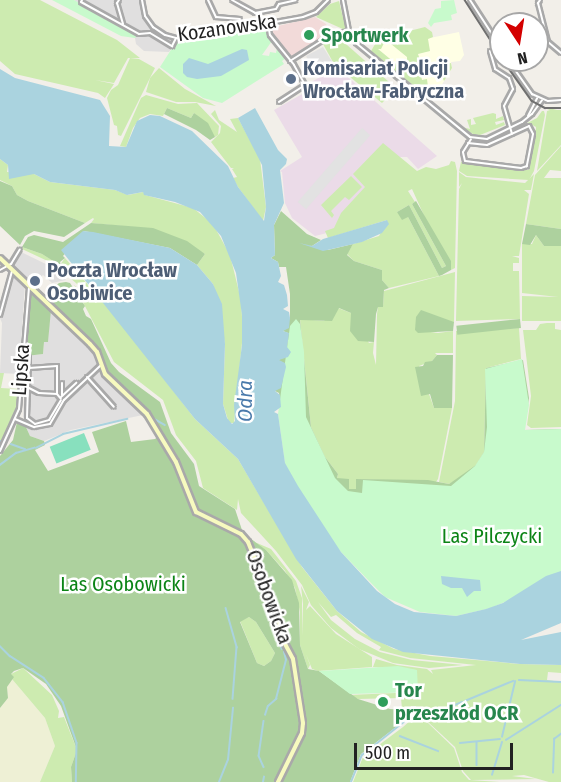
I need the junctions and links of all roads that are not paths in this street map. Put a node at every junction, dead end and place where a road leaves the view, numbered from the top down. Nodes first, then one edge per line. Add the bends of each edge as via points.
1 (82, 0) edge
2 (119, 0) edge
3 (142, 0) edge
4 (209, 0) edge
5 (232, 0) edge
6 (243, 0) edge
7 (296, 0) edge
8 (328, 0) edge
9 (343, 0) edge
10 (470, 0) edge
11 (539, 1) edge
12 (240, 5) junction
13 (121, 18) junction
14 (240, 19) dead end
15 (115, 20) junction
16 (268, 23) junction
17 (123, 24) junction
18 (489, 29) edge
19 (349, 31) junction
20 (176, 38) junction
21 (561, 53) edge
22 (290, 61) junction
23 (500, 72) edge
24 (516, 72) edge
25 (540, 99) junction
26 (561, 100) edge
27 (279, 102) dead end
28 (509, 128) junction
29 (512, 134) junction
30 (471, 138) junction
31 (468, 143) junction
32 (20, 249) dead end
33 (0, 258) edge
34 (9, 266) junction
35 (14, 269) junction
36 (0, 270) edge
37 (31, 286) junction
38 (0, 313) edge
39 (29, 357) dead end
40 (101, 365) junction
41 (28, 368) junction
42 (87, 377) junction
43 (62, 382) dead end
44 (76, 382) dead end
45 (27, 388) junction
46 (57, 394) junction
47 (62, 399) junction
48 (114, 407) dead end
49 (15, 419) junction
50 (0, 451) edge
51 (278, 782) edge

1 - 15 street
2 - 13 street
3 - 20 street, Kozanowska via 144,13 153,27
4 - 14 street via 217,18
5 - 12 street
6 - 12 street
7 - 12 street via 255,14
8 - 16 street, Kozanowska via 308,16
9 - 19 street
10 - 18 street
11 - 21 street via 549,44
13 - 15 street
13 - 17 street
15 - 17 street
16 - 20 street, Kozanowska
16 - 22 street via 270,35
17 - 20 street via 172,46
19 - 22 street via 331,35
19 - 30 street via 360,46
22 - 27 street via 305,85
23 - 28 street via 509,77 513,89 504,106
24 - 25 street via 529,92
25 - 26 street
25 - 28 street via 526,119
28 - 29 street
28 - 30 street via 487,139
29 - 31 street via 487,145
29 - 31 street via 528,126 532,130 525,168 465,161 462,156
30 - 31 street
32 - 34 street
33 - 34 street, Osobowicka
34 - 35 street, Osobowicka
34 - 36 street
35 - 37 street, Osobowicka
35 - 38 street
37 - 40 street, Osobowicka via 93,348
37 - 49 street, Lipska
39 - 41 street
40 - 42 street
40 - 51 street, Osobowicka via 107,376 150,418 176,462 196,512 242,534 249,543 293,659 303,723 302,734
41 - 45 street
41 - 46 street via 57,366
42 - 47 street
42 - 48 street
43 - 47 street
44 - 47 street
45 - 46 street
45 - 47 street via 26,415 34,424 51,419
46 - 47 street
47 - 49 street via 56,418 48,425 33,427
49 - 50 street, Lipska

